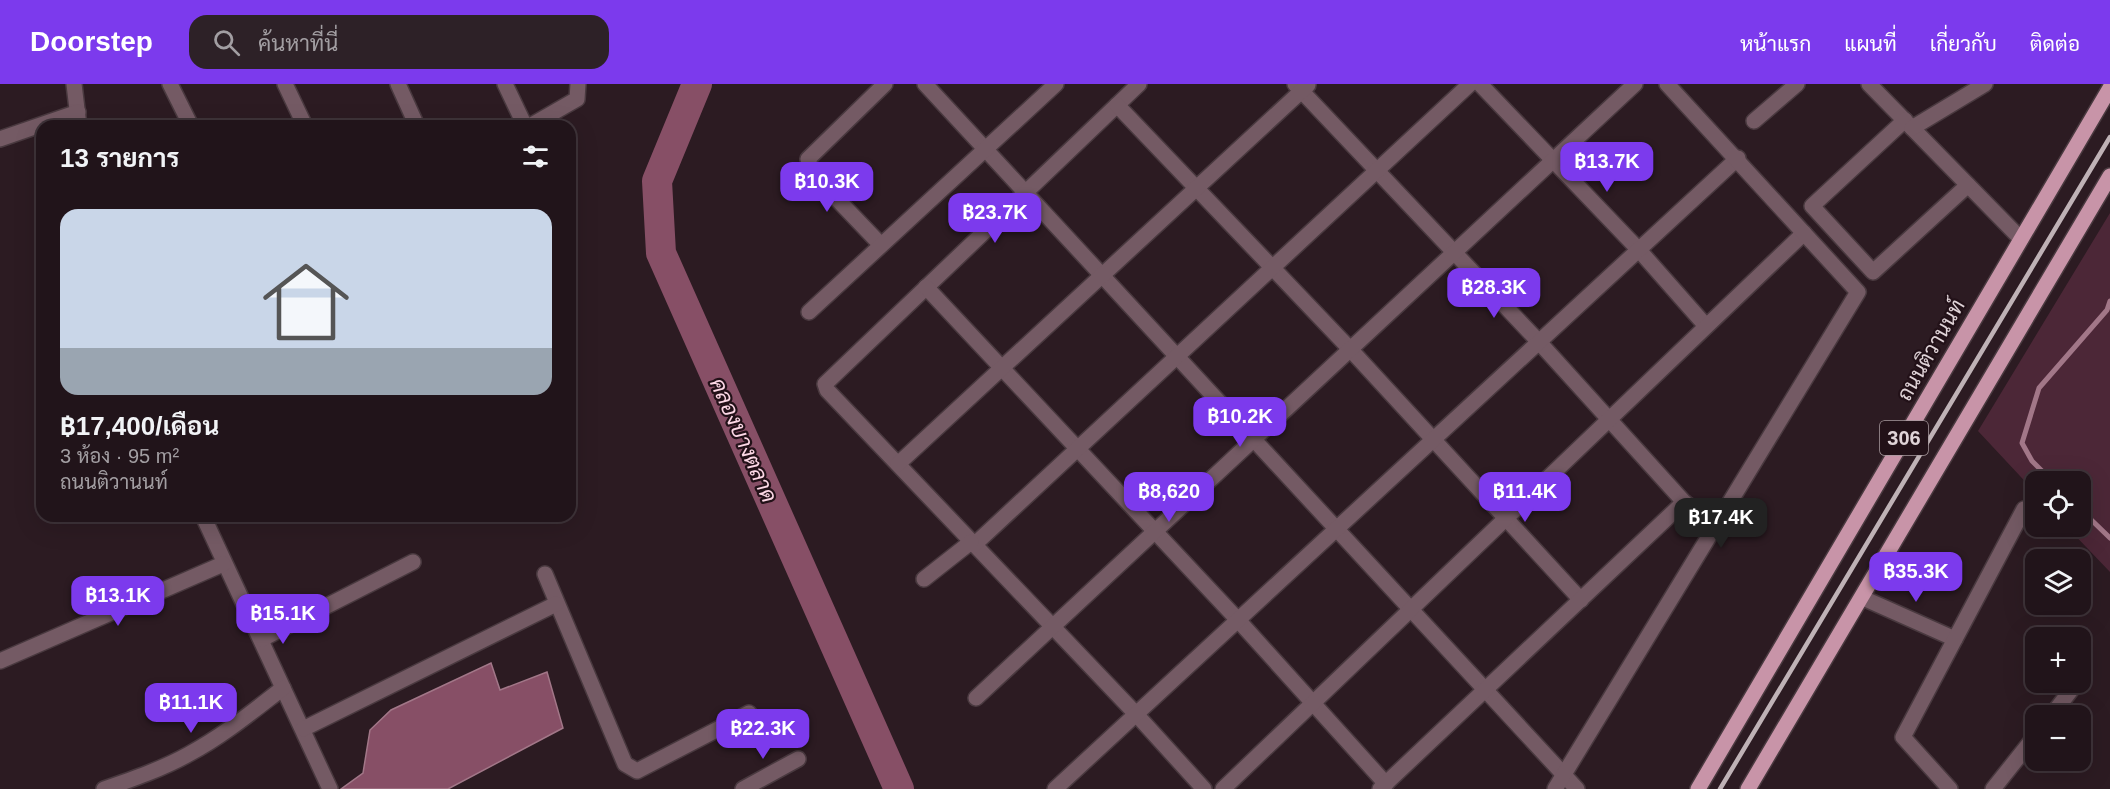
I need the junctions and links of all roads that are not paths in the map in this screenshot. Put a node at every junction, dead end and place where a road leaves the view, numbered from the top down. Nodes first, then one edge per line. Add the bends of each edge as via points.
1 (75, 84) edge
2 (170, 84) edge
3 (285, 84) edge
4 (398, 84) edge
5 (506, 84) edge
6 (578, 84) edge
7 (885, 84) edge
8 (925, 84) edge
9 (1056, 84) edge
10 (1139, 84) edge
11 (1470, 84) edge
12 (1480, 84) edge
13 (1635, 84) edge
14 (1667, 84) edge
15 (1797, 84) edge
16 (1869, 84) edge
17 (1985, 84) edge
18 (1302, 86) edge
19 (2110, 87) edge
20 (1117, 105) junction
21 (79, 119) edge
22 (187, 120) edge
23 (302, 120) edge
24 (414, 120) edge
25 (522, 120) edge
26 (542, 120) edge
27 (1755, 122) dead end
28 (1908, 124) junction
29 (36, 130) edge
30 (0, 139) edge
31 (986, 149) junction
32 (1738, 158) junction
33 (1553, 160) junction
34 (1376, 172) junction
35 (2110, 176) edge
36 (1968, 185) junction
37 (1197, 187) junction
38 (1025, 193) junction
39 (1804, 233) junction
40 (2021, 239) junction
41 (881, 245) junction
42 (1638, 250) junction
43 (1453, 253) junction
44 (1272, 268) junction
45 (1103, 275) junction
46 (926, 287) junction
47 (809, 312) dead end
48 (1706, 326) junction
49 (1539, 342) junction
50 (1350, 349) junction
51 (1177, 357) junction
52 (1002, 368) junction
53 (1608, 420) junction
54 (1254, 439) junction
55 (1434, 439) junction
56 (1077, 449) junction
57 (898, 464) junction
58 (1684, 502) junction
59 (2024, 508) dead end
60 (1505, 519) junction
61 (206, 522) edge
62 (1716, 526) junction
63 (1338, 528) junction
64 (1154, 532) junction
65 (972, 544) junction
66 (413, 562) dead end
67 (223, 564) junction
68 (545, 574) dead end
69 (924, 579) dead end
70 (1863, 598) junction
71 (1581, 600) junction
72 (556, 604) junction
73 (1410, 610) junction
74 (1238, 620) junction
75 (1052, 627) junction
76 (262, 639) junction
77 (1955, 639) junction
78 (0, 661) edge
79 (283, 688) junction
80 (1485, 691) junction
81 (2069, 693) edge
82 (976, 698) dead end
83 (1312, 704) junction
84 (2060, 705) edge
85 (749, 713) dead end
86 (1136, 714) junction
87 (303, 729) junction
88 (2025, 749) edge
89 (798, 759) dead end
90 (1559, 782) edge
91 (1383, 786) edge
92 (104, 789) edge
93 (330, 789) edge
94 (743, 789) edge
95 (1055, 789) edge
96 (1204, 789) edge
97 (1223, 789) edge
98 (1577, 789) edge
99 (1698, 789) edge
100 (1748, 789) edge
101 (1950, 789) edge
102 (1993, 789) edge

1 - 21 street
2 - 22 street
3 - 23 street
4 - 24 street
5 - 25 street
6 - 26 street via 577,99 571,105
7 - 41 street via 808,159 813,174
8 - 31 street
9 - 31 street
10 - 20 street
11 - 34 street
12 - 33 street
13 - 33 street
14 - 32 street
15 - 27 street
16 - 28 street
17 - 28 street
18 - 34 street
18 - 37 street
19 - 40 main road, ถนนติวานนท์ / 306
20 - 37 street
20 - 38 street
28 - 36 street
28 - 36 street via 1812,206 1873,272
29 - 30 street
31 - 38 street
31 - 41 street
32 - 39 street
32 - 42 street
33 - 42 street
33 - 43 street
34 - 43 street
34 - 44 street
35 - 70 main road, 306
36 - 40 street
37 - 44 street
37 - 45 street
38 - 45 street
38 - 46 street
39 - 48 street
39 - 62 street via 1858,292
40 - 99 main road, ถนนติวานนท์ / 306
41 - 47 street
42 - 48 street
42 - 49 street
43 - 49 street
43 - 50 street
44 - 50 street
44 - 51 street
45 - 51 street
45 - 52 street
46 - 52 street
46 - 57 street via 825,384
48 - 53 street
49 - 53 street
49 - 55 street
50 - 54 street
50 - 55 street
51 - 54 street
51 - 56 street
52 - 56 street
52 - 57 street
53 - 58 street
53 - 60 street
54 - 63 street
54 - 64 street
55 - 60 street
55 - 63 street
56 - 64 street
56 - 65 street
57 - 65 street
58 - 62 street
58 - 71 street
59 - 77 street
60 - 71 street
60 - 73 street
61 - 67 street
62 - 90 street
63 - 73 street
63 - 74 street
64 - 74 street
64 - 75 street
65 - 69 street
65 - 75 street
66 - 76 street
67 - 76 street
67 - 78 street
68 - 72 street
70 - 77 street
70 - 100 main road, 306
71 - 80 street
72 - 85 street via 625,764 631,769 637,771
72 - 87 street
73 - 80 street
73 - 83 street
74 - 83 street
74 - 86 street
75 - 82 street
75 - 86 street
76 - 79 street
77 - 101 street via 1903,737
79 - 87 street
79 - 92 street via 190,754
80 - 90 street
80 - 91 street
81 - 84 street
83 - 91 street
83 - 97 street
86 - 95 street
86 - 96 street
87 - 93 street
88 - 102 street
89 - 94 street
90 - 98 street

